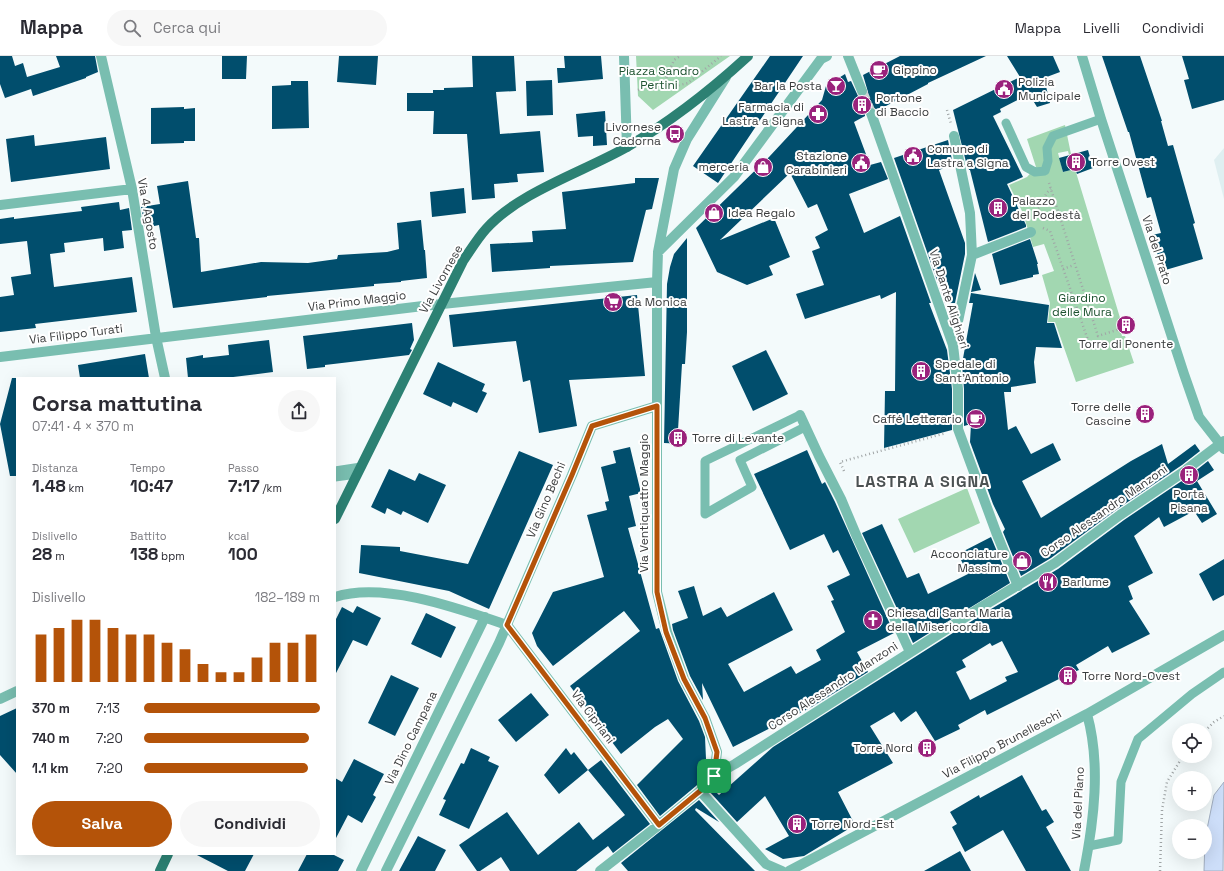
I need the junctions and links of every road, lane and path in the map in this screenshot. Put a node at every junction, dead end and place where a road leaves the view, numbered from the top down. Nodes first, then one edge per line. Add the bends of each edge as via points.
1 (101, 56) edge
2 (624, 56) edge
3 (680, 56) edge
4 (722, 56) edge
5 (748, 56) edge
6 (848, 56) edge
7 (1082, 56) edge
8 (824, 57) edge
9 (727, 75) junction
10 (665, 81) junction
11 (862, 91) tunnel mouth
12 (634, 92) dead end
13 (871, 113) tunnel mouth
14 (1101, 119) junction
15 (1006, 123) dead end
16 (954, 136) dead end
17 (627, 146) junction
18 (1045, 171) junction
19 (132, 189) junction
20 (1051, 189) junction
21 (0, 205) edge
22 (1036, 210) dead end
23 (1030, 232) joint
24 (658, 252) junction
25 (972, 255) junction
26 (1074, 265) junction
27 (1063, 269) junction
28 (657, 282) junction
29 (441, 304) junction
30 (1120, 329) dead end
31 (156, 337) junction
32 (1088, 340) dead end
33 (953, 345) junction
34 (0, 357) edge
35 (164, 377) edge
36 (657, 406) junction
37 (800, 415) joint
38 (805, 428) junction
39 (958, 429) junction
40 (1223, 445) edge
41 (336, 470) edge
42 (359, 471) junction
43 (846, 476) dead end
44 (336, 477) edge
45 (336, 517) edge
46 (1018, 586) junction
47 (336, 597) edge
48 (484, 617) junction
49 (507, 625) junction
50 (1224, 635) edge
51 (910, 652) junction
52 (1224, 672) edge
53 (16, 692) edge
54 (0, 699) edge
55 (1087, 714) junction
56 (1224, 716) edge
57 (1212, 724) edge
58 (1179, 763) edge
59 (714, 776) junction
60 (700, 791) junction
61 (659, 825) junction
62 (1089, 846) junction
63 (168, 855) edge
64 (160, 871) edge
65 (361, 871) edge
66 (386, 871) edge
67 (600, 871) edge
68 (782, 871) edge
69 (789, 871) edge
70 (1084, 871) edge
71 (1160, 871) edge

1 - 19 street, Via 4 Agosto
2 - 17 street
3 - 10 path via 674,60
4 - 10 path via 688,83 672,87
5 - 9 main road, Via Livornese
6 - 11 street
7 - 14 street, Via del Prato
8 - 24 street via 734,176
9 - 17 main road, Via Livornese via 666,122
9 - 24 street, Via Ventiquattro Maggio via 687,139 674,169
10 - 12 path
13 - 33 street, Via Dante Alighieri
14 - 18 lane via 1053,136 1047,148 1048,160
14 - 40 street, Via del Prato via 1199,417
15 - 18 lane via 1026,167 1035,172
16 - 25 street via 970,213
17 - 29 main road, Via Livornese via 506,211 486,229 463,261
18 - 20 path
19 - 21 street
19 - 31 street, Via 4 Agosto
20 - 22 path via 1044,198 1044,204
20 - 26 path
23 - 25 street
23 - 27 path via 1045,227 1050,231
24 - 28 street, Via Ventiquattro Maggio
25 - 33 street
26 - 27 path
26 - 30 path via 1098,336
27 - 32 path
28 - 29 street, Via Primo Maggio
28 - 36 street, Via Ventiquattro Maggio
29 - 31 street, Via Primo Maggio
29 - 42 main road, Via Livornese
31 - 34 street, Via Filippo Turati
31 - 35 street, Via 4 Agosto
33 - 39 street, Via Dante Alighieri via 958,389
36 - 49 street, Via Gino Bechi via 592,426
36 - 59 street, Via Ventiquattro Maggio via 657,592 666,632 684,679 705,718 717,752
37 - 38 street
37 - 38 lane via 705,461 705,514 752,487 740,460
38 - 51 street via 841,499
39 - 43 path via 840,462
39 - 46 street, Via Dante Alighieri
40 - 46 street, Corso Alessandro Manzoni via 1207,453 1055,563
41 - 42 lane
42 - 44 lane
42 - 45 main road, Via Livornese
46 - 51 street, Corso Alessandro Manzoni
47 - 48 street via 343,594 397,594
48 - 49 street
48 - 65 street, Via Dino Campana
49 - 61 street, Via Cipriani
49 - 66 street
50 - 55 street, Via Filippo Brunelleschi
51 - 59 street, Corso Alessandro Manzoni
52 - 62 lane via 1192,694 1138,739 1121,782 1118,840
53 - 54 street
55 - 62 street, Via del Piano via 1092,732 1095,785
55 - 69 street, Via Filippo Brunelleschi
56 - 57 path
58 - 71 path via 1167,782 1162,810
59 - 60 street
60 - 61 street
60 - 68 street via 766,864
61 - 67 street
62 - 70 street, Via del Piano
63 - 64 main road

